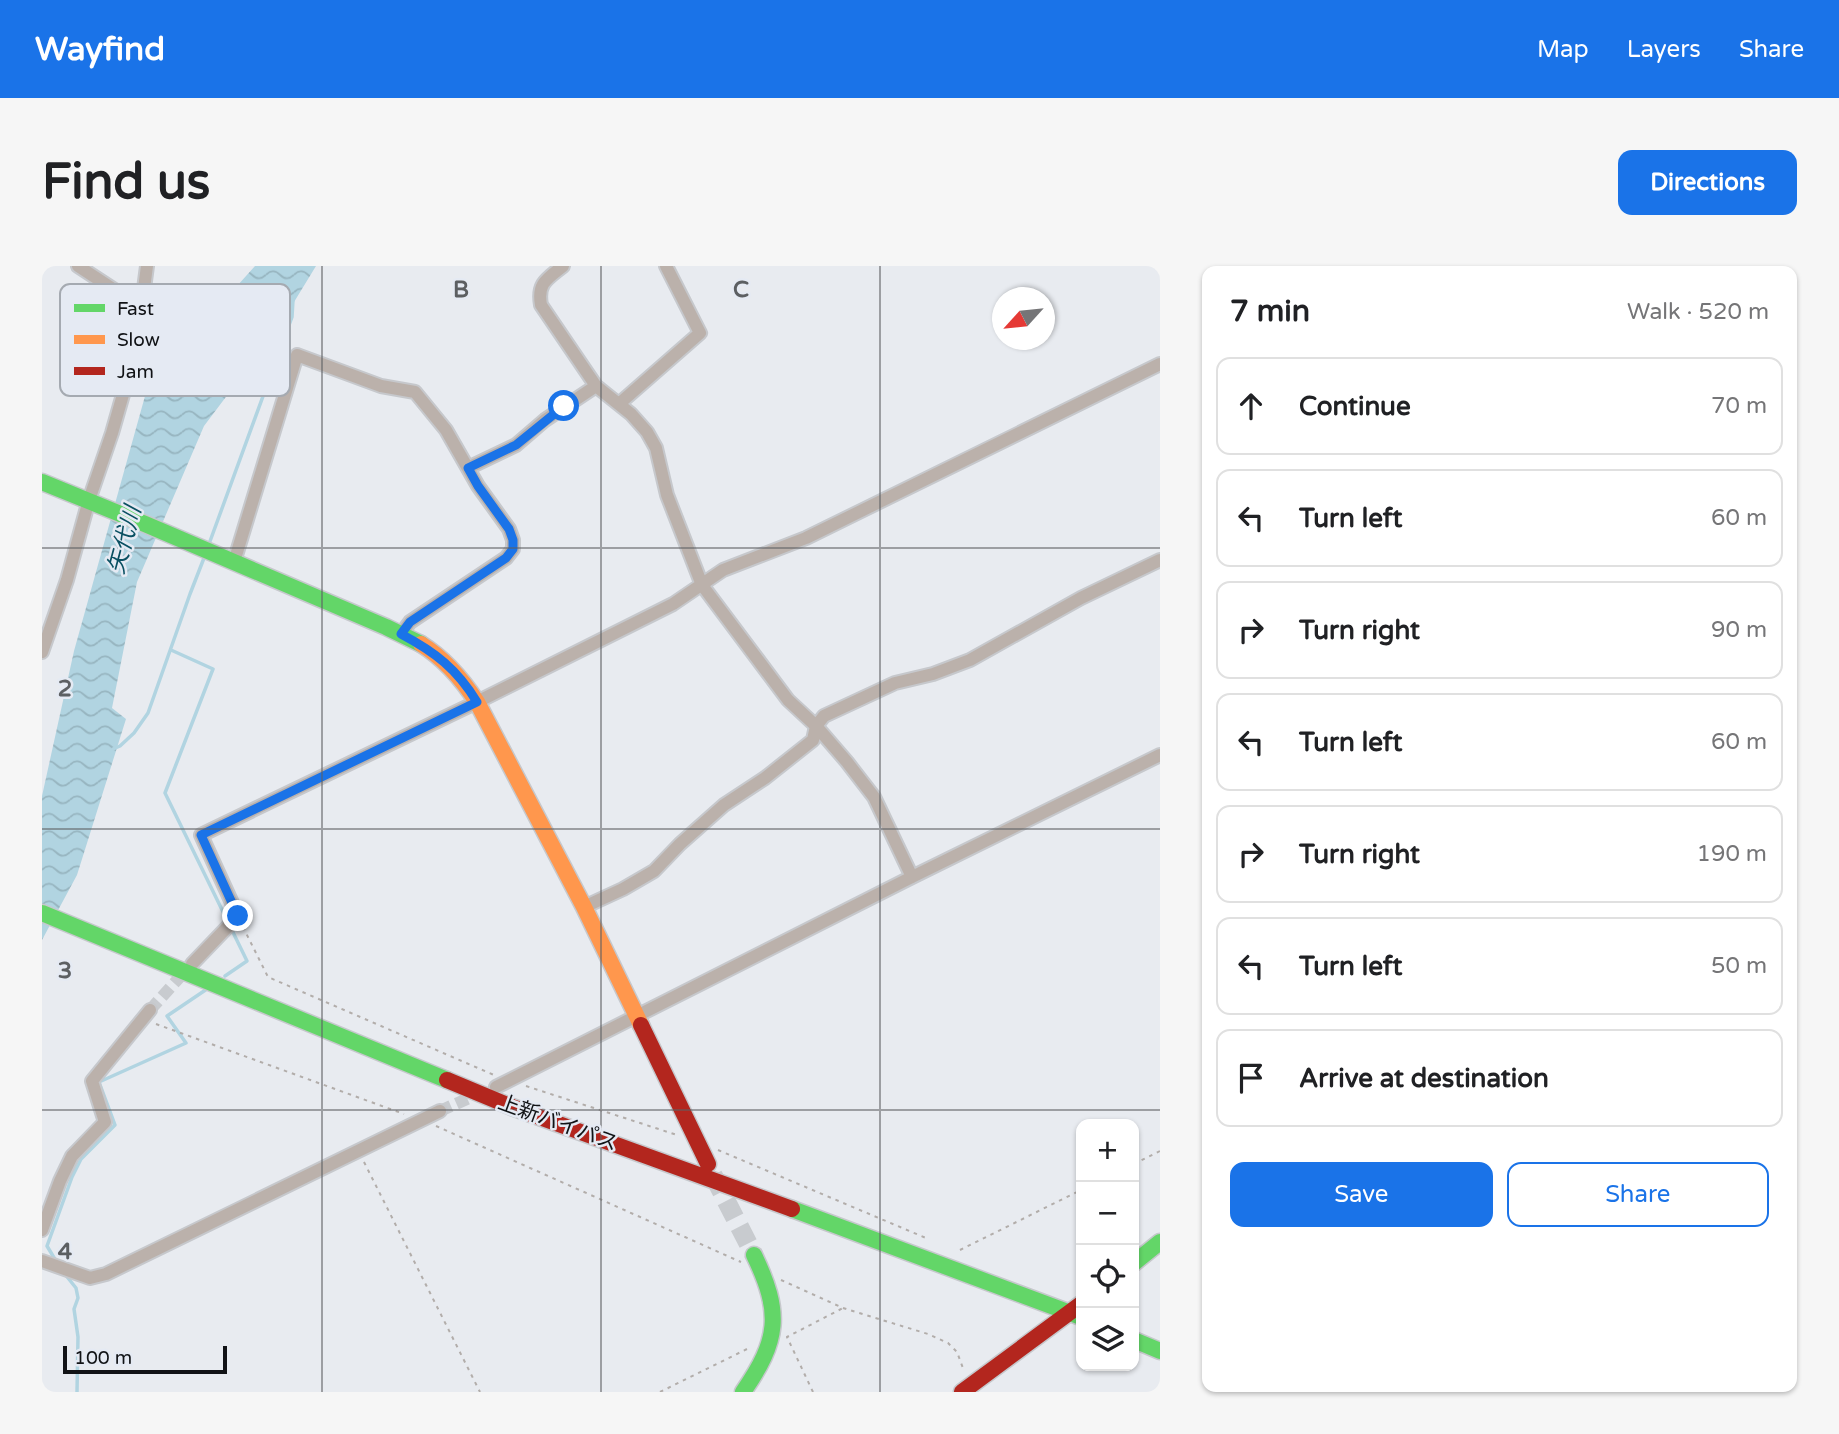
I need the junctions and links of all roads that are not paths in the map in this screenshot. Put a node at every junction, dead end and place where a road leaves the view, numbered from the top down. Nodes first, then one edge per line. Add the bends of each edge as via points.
1 (78, 266) edge
2 (147, 266) edge
3 (563, 266) edge
4 (666, 266) edge
5 (105, 284) edge
6 (145, 284) edge
7 (1160, 363) edge
8 (290, 376) edge
9 (596, 386) junction
10 (122, 396) edge
11 (284, 396) edge
12 (620, 403) junction
13 (468, 468) junction
14 (42, 482) edge
15 (92, 502) junction
16 (230, 560) junction
17 (1160, 560) edge
18 (702, 585) junction
19 (401, 634) junction
20 (42, 652) edge
21 (477, 702) junction
22 (816, 726) junction
23 (1160, 755) edge
24 (912, 877) junction
25 (584, 907) junction
26 (42, 913) edge
27 (192, 964) tunnel mouth
28 (146, 1014) tunnel mouth
29 (637, 1015) junction
30 (496, 1087) dead end
31 (440, 1111) tunnel mouth
32 (708, 1164) tunnel mouth
33 (42, 1230) edge
34 (1160, 1242) edge
35 (754, 1255) tunnel mouth
36 (1139, 1259) edge
37 (42, 1261) edge
38 (1076, 1310) edge
39 (1076, 1312) edge
40 (1139, 1342) edge
41 (1160, 1351) edge
42 (966, 1389) edge
43 (743, 1392) edge

1 - 5 street
2 - 6 street
3 - 9 street via 540,287 541,305
4 - 12 street via 700,333
7 - 18 street via 806,538 723,570
8 - 13 street via 297,355 381,386 415,392 446,430
9 - 12 street
9 - 13 street via 516,445
10 - 15 street
11 - 16 street
12 - 18 street via 656,448 667,495
13 - 19 street via 509,529 513,549 410,622
14 - 15 main road
15 - 16 main road
15 - 20 street
16 - 19 main road
17 - 22 street via 970,660 895,683 824,716
18 - 21 street
18 - 22 street via 788,700
19 - 21 main road via 439,657 459,675
21 - 25 main road
21 - 27 street via 201,835 238,916
22 - 24 street via 874,797
22 - 25 street via 813,740 724,805 654,871
23 - 24 street
24 - 29 street
25 - 29 main road
26 - 38 main road, 上新バイパス via 512,1107
28 - 33 street via 92,1081 105,1122 72,1156
29 - 30 street
29 - 32 main road
31 - 37 street via 98,1277 81,1276
34 - 36 main road
35 - 43 main road via 774,1311 761,1366
39 - 42 main road
40 - 41 main road

